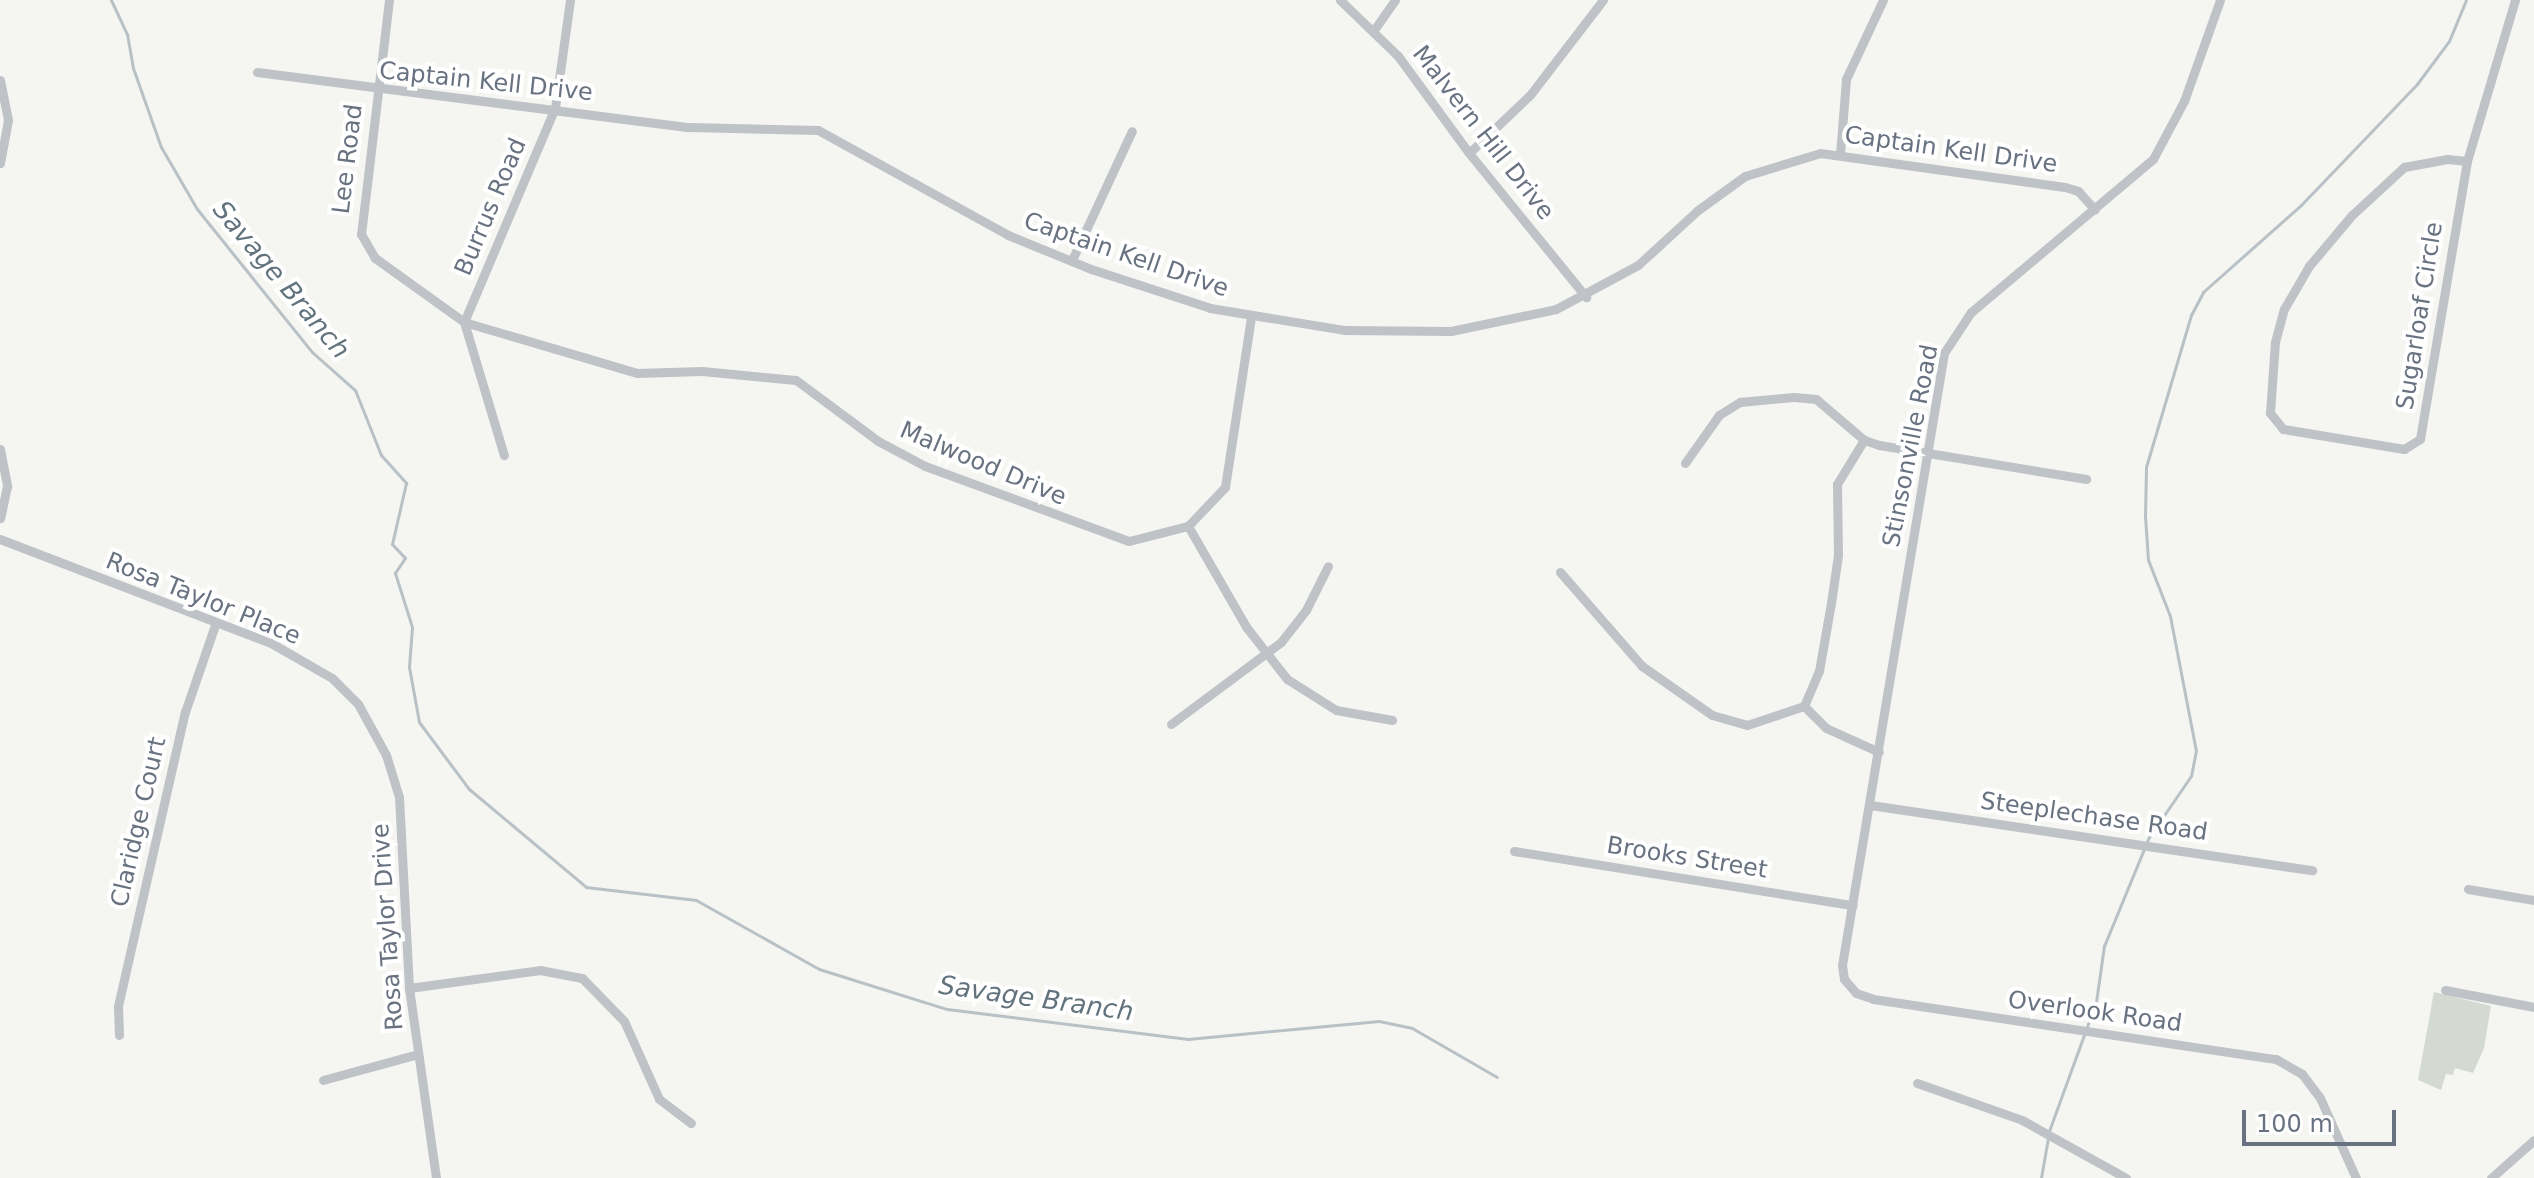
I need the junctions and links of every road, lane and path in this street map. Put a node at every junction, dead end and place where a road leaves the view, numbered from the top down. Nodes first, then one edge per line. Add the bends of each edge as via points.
1 (389, 0) edge
2 (570, 0) edge
3 (1340, 0) edge
4 (1395, 0) edge
5 (1603, 0) edge
6 (1883, 0) edge
7 (2220, 0) edge
8 (2515, 0) edge
9 (1374, 30) junction
10 (257, 72) dead end
11 (0, 80) edge
12 (377, 91) junction
13 (555, 108) junction
14 (1132, 131) dead end
15 (1469, 153) junction
16 (1840, 154) junction
17 (2467, 161) junction
18 (0, 163) edge
19 (2095, 210) junction
20 (1072, 260) junction
21 (1586, 297) junction
22 (1251, 317) junction
23 (464, 322) junction
24 (1864, 440) junction
25 (0, 449) edge
26 (1928, 454) junction
27 (504, 455) dead end
28 (1685, 463) dead end
29 (2086, 479) dead end
30 (0, 518) edge
31 (1188, 526) junction
32 (0, 539) edge
33 (1328, 566) dead end
34 (1560, 572) dead end
35 (216, 622) junction
36 (1265, 656) junction
37 (1804, 706) junction
38 (1392, 720) dead end
39 (1171, 724) dead end
40 (372, 725) joint
41 (1879, 752) junction
42 (1870, 805) junction
43 (1514, 851) dead end
44 (2312, 870) dead end
45 (2468, 889) dead end
46 (2534, 900) edge
47 (1853, 905) junction
48 (409, 988) junction
49 (2445, 990) dead end
50 (2534, 1007) edge
51 (119, 1035) dead end
52 (418, 1054) junction
53 (323, 1080) dead end
54 (1917, 1083) dead end
55 (691, 1123) dead end
56 (2534, 1140) edge
57 (436, 1178) edge
58 (2126, 1178) edge
59 (2356, 1178) edge
60 (2491, 1178) edge

1 - 12 street, Lee Road
2 - 13 street, Burrus Road
3 - 9 street, Malvern Hill Drive
4 - 9 street
5 - 15 street via 1530,95
6 - 16 street via 1846,79
7 - 19 street, Stinsonville Road via 2165,144
8 - 17 street, Sugarloaf Circle
9 - 15 street, Malvern Hill Drive
10 - 12 street, Captain Kell Drive
11 - 18 street via 8,120
12 - 13 street, Captain Kell Drive
12 - 23 street, Lee Road via 361,234 375,258
13 - 20 street, Captain Kell Drive via 689,127 818,130 1008,235
13 - 23 street, Burrus Road
14 - 20 street
15 - 21 street, Malvern Hill Drive
16 - 19 street, Captain Kell Drive via 2065,187 2078,191
16 - 21 street, Captain Kell Drive via 1792,158 1745,176 1638,265
17 - 17 street, Sugarloaf Circle via 2420,439 2404,449 2283,429 2270,413 2275,342 2284,309 2309,266 2352,215 2404,167
19 - 26 street, Stinsonville Road via 1956,329 1944,353
20 - 22 street, Captain Kell Drive
21 - 22 street, Captain Kell Drive via 1528,319 1451,331 1345,330
22 - 31 street, Malwood Drive via 1231,467 1213,505
23 - 27 street
23 - 31 street, Malwood Drive via 637,373 702,371 796,380 843,418 925,466 1103,535 1150,540
24 - 26 street
24 - 28 street via 1816,399 1760,396 1719,415
24 - 37 street via 1837,484 1838,555 1831,603 1819,671
25 - 30 street via 7,478
26 - 29 street
26 - 41 street, Stinsonville Road
31 - 36 street
32 - 35 street, Rosa Taylor Place
33 - 36 street via 1306,610
34 - 37 street via 1642,666 1712,715 1747,725
35 - 40 street, Rosa Taylor Place via 271,643 332,678
35 - 51 street, Claridge Court via 185,712 118,1006
36 - 38 street via 1302,691 1336,710
36 - 39 street
37 - 41 street via 1826,728
40 - 48 street, Rosa Taylor Drive via 386,755 403,823
41 - 42 street, Stinsonville Road
42 - 44 street, Steeplechase Road
42 - 47 street, Stinsonville Road
43 - 47 street, Brooks Street
45 - 46 street
47 - 59 street, Overlook Road via 1842,965 1844,979 1863,997 2276,1059 2302,1074 2320,1098 2340,1153
48 - 52 street, Rosa Taylor Drive
48 - 55 street via 540,970 582,978 624,1021 659,1099
49 - 50 street
52 - 53 street
52 - 57 street, Rosa Taylor Drive
54 - 58 street via 2022,1120
56 - 60 street

